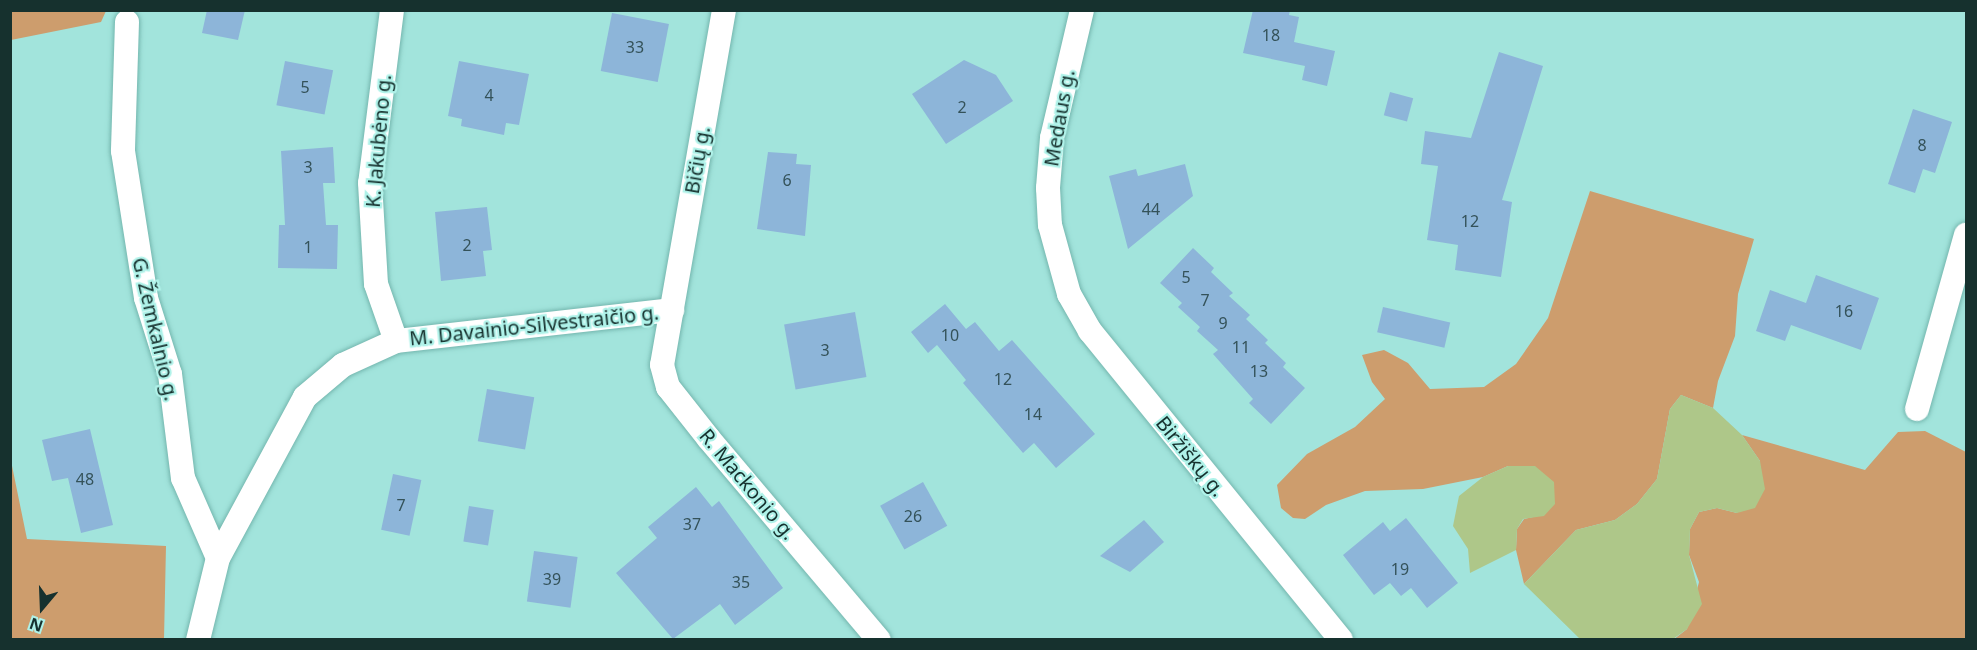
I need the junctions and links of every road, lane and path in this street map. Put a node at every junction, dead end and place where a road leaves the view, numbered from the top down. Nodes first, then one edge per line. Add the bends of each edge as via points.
1 (392, 10) edge
2 (724, 10) edge
3 (1082, 10) edge
4 (127, 22) dead end
5 (1966, 235) edge
6 (1058, 261) joint
7 (672, 310) junction
8 (396, 341) junction
9 (1917, 409) dead end
10 (218, 558) junction
11 (198, 639) edge
12 (879, 639) edge
13 (1341, 639) edge

1 - 8 street, K. Jakubėno g. via 370,183 376,284
2 - 7 street, Bičių g.
3 - 6 street, Medaus g. via 1052,138 1050,225
4 - 10 street, G. Žemkalnio g. via 123,151 146,298 170,374 183,478
5 - 9 street
6 - 13 street, Biržiškų g. via 1069,294 1090,331
7 - 8 street, M. Davainio-Silvestraičio g.
7 - 12 street, R. Mackonio g. via 662,364 669,387
8 - 10 street via 343,365 304,397
10 - 11 street

